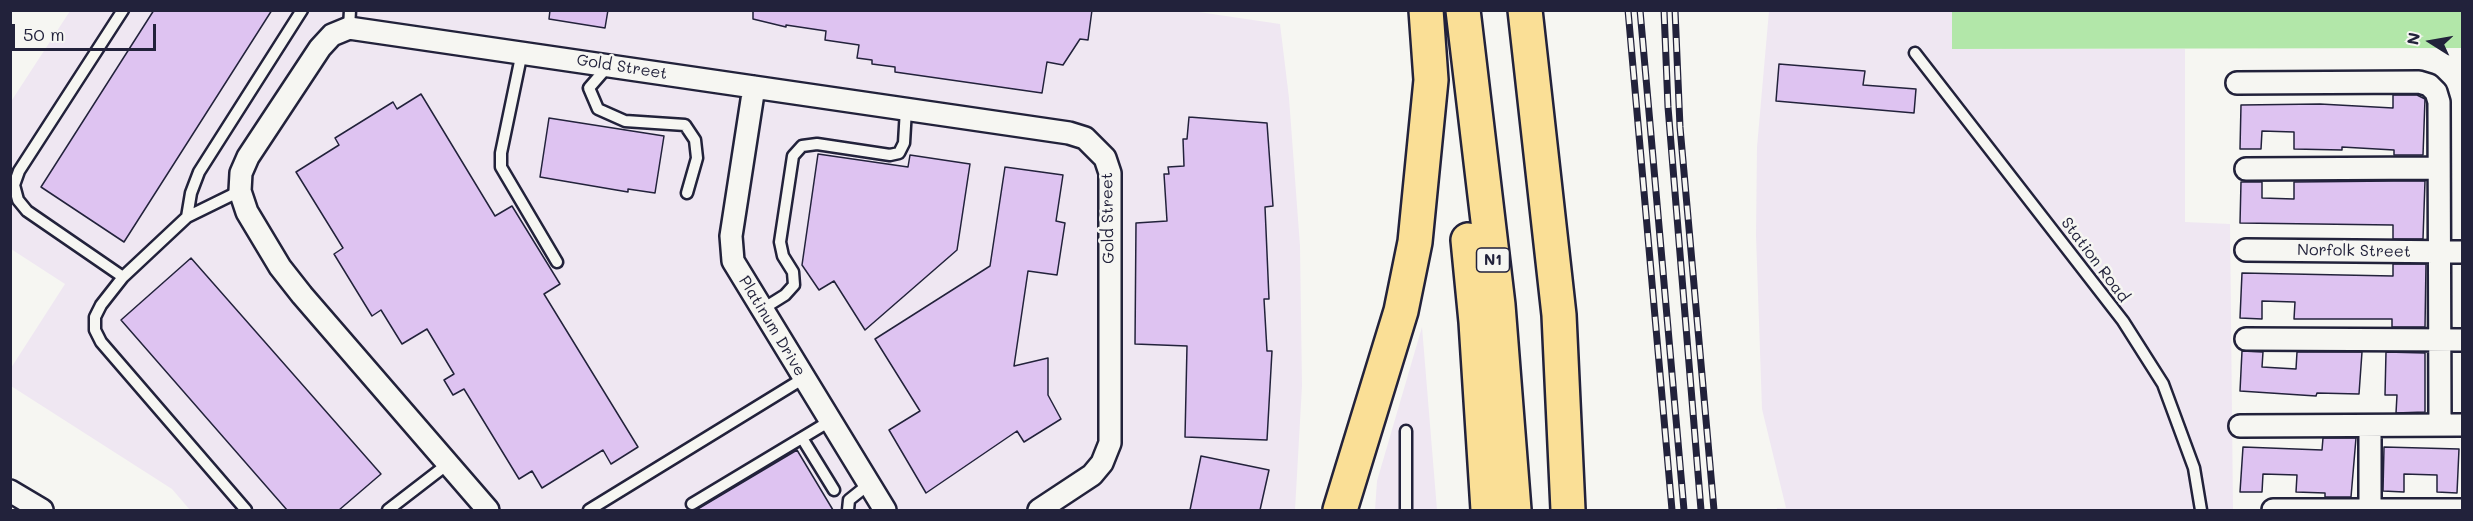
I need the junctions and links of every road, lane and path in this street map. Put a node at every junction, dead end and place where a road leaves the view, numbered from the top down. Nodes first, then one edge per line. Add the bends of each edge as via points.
1 (123, 10) edge
2 (302, 10) edge
3 (1426, 10) edge
4 (1455, 10) edge
5 (1463, 10) edge
6 (1525, 10) edge
7 (350, 19) edge
8 (522, 52) junction
9 (1915, 53) dead end
10 (609, 65) junction
11 (2237, 83) dead end
12 (754, 87) junction
13 (906, 109) junction
14 (2439, 168) junction
15 (2246, 169) dead end
16 (240, 191) junction
17 (687, 193) dead end
18 (187, 217) junction
19 (2246, 250) dead end
20 (2439, 252) junction
21 (2463, 252) edge
22 (557, 262) dead end
23 (123, 277) junction
24 (761, 310) junction
25 (2246, 339) dead end
26 (2440, 340) junction
27 (2463, 340) edge
28 (804, 378) junction
29 (830, 421) junction
30 (2440, 425) junction
31 (2463, 425) edge
32 (2240, 426) dead end
33 (2370, 426) junction
34 (1406, 431) dead end
35 (802, 438) junction
36 (449, 463) junction
37 (1567, 469) junction
38 (869, 484) junction
39 (10, 490) edge
40 (834, 490) dead end
41 (692, 504) dead end
42 (42, 510) edge
43 (246, 510) edge
44 (388, 510) edge
45 (488, 510) edge
46 (588, 510) edge
47 (848, 510) edge
48 (885, 510) edge
49 (1039, 510) edge
50 (1340, 510) edge
51 (1406, 510) edge
52 (1488, 510) edge
53 (1514, 510) edge
54 (1568, 510) edge
55 (1576, 510) edge
56 (2201, 510) edge
57 (2273, 510) edge
58 (2370, 510) edge
59 (2463, 510) edge

1 - 23 lane via 19,171 14,186 27,211
2 - 18 lane via 199,172
3 - 50 highway via 1431,80 1415,242 1401,311
4 - 52 highway via 1453,96 1476,322
5 - 53 highway, N1 via 1498,305
6 - 37 highway via 1559,315
7 - 8 street, Gold Street
7 - 16 street, Gold Street via 320,48 248,158 241,173
8 - 10 street, Gold Street
8 - 22 lane via 501,166
9 - 56 lane, Station Road via 2123,321 2163,384 2194,468
10 - 12 street, Gold Street
10 - 17 lane via 589,88 598,110 625,121 685,125 695,140 698,158
11 - 14 street via 2428,85 2439,102
12 - 13 street, Gold Street
12 - 24 street, Platinum Drive via 731,236 733,261
13 - 24 lane via 904,143 899,153 817,144 802,146 793,156 780,242 794,285
13 - 49 street, Gold Street via 1085,138 1095,145 1110,173 1110,443 1092,475
14 - 15 street
14 - 20 street
16 - 18 lane
16 - 36 street via 247,212 302,296
18 - 23 lane
19 - 20 street, Norfolk Street
20 - 21 street, Norfolk Street
20 - 26 street
23 - 43 lane via 95,317 95,330 101,342
24 - 28 street, Platinum Drive
25 - 26 street
26 - 27 street
26 - 30 street
28 - 29 street, Platinum Drive
28 - 46 lane
29 - 35 lane
29 - 38 street, Platinum Drive
30 - 31 street
30 - 33 street
32 - 33 street
33 - 58 street
34 - 51 lane
35 - 40 lane
35 - 41 lane
36 - 44 lane
36 - 45 street
37 - 54 highway
37 - 55 highway
38 - 47 lane via 849,500
38 - 48 street, Platinum Drive
39 - 42 street
57 - 58 street
58 - 59 street

